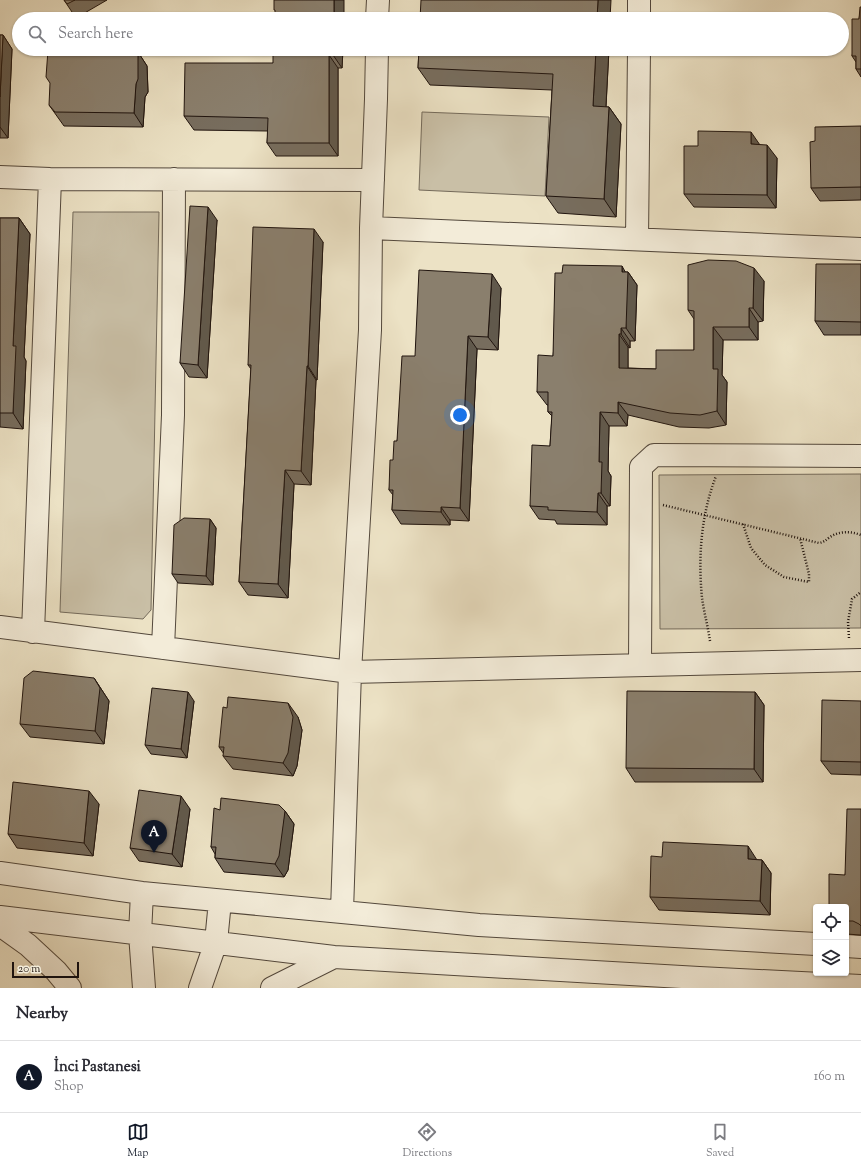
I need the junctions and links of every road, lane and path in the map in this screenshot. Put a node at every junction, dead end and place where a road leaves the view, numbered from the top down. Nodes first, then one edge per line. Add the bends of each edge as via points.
1 (378, 0) edge
2 (639, 0) edge
3 (377, 12) edge
4 (639, 12) edge
5 (377, 56) edge
6 (639, 56) edge
7 (0, 178) edge
8 (50, 179) junction
9 (174, 180) junction
10 (373, 180) junction
11 (371, 228) junction
12 (637, 239) junction
13 (861, 249) edge
14 (724, 455) junction
15 (861, 456) edge
16 (641, 499) junction
17 (706, 515) junction
18 (743, 524) junction
19 (861, 535) edge
20 (800, 538) junction
21 (861, 592) edge
22 (0, 627) edge
23 (33, 632) junction
24 (163, 648) junction
25 (855, 660) edge
26 (715, 664) junction
27 (640, 665) junction
28 (350, 672) junction
29 (0, 873) edge
30 (142, 893) junction
31 (220, 901) junction
32 (342, 911) junction
33 (0, 917) edge
34 (0, 925) edge
35 (140, 934) junction
36 (216, 942) junction
37 (813, 944) edge
38 (849, 946) edge
39 (861, 947) edge
40 (334, 956) junction
41 (861, 986) edge
42 (70, 988) edge
43 (144, 988) edge
44 (200, 988) edge
45 (272, 988) edge

1 - 3 street
2 - 4 street
5 - 10 street
6 - 12 street
7 - 8 street
8 - 9 street
8 - 23 street
9 - 10 street
9 - 24 street via 173,415
10 - 11 street
11 - 12 street
11 - 28 street via 370,330
12 - 13 street
14 - 15 street
14 - 16 street via 654,455 641,467
14 - 17 path via 711,490
16 - 17 path
16 - 27 street
17 - 18 path
17 - 26 path via 700,563 702,600
18 - 20 path
18 - 20 path via 751,548 765,565 784,577 809,582
19 - 20 path via 839,533 819,543
21 - 25 path via 852,599 848,622
22 - 23 street
23 - 24 street
24 - 28 street
25 - 26 street
26 - 27 street
27 - 28 street
28 - 32 street
29 - 30 street
30 - 31 street
30 - 35 street
31 - 32 street
31 - 36 street
32 - 37 street via 479,925
33 - 35 street
34 - 42 street via 28,945
35 - 36 street
35 - 43 street
36 - 40 street
36 - 44 street
38 - 39 street
40 - 41 street
40 - 45 street

